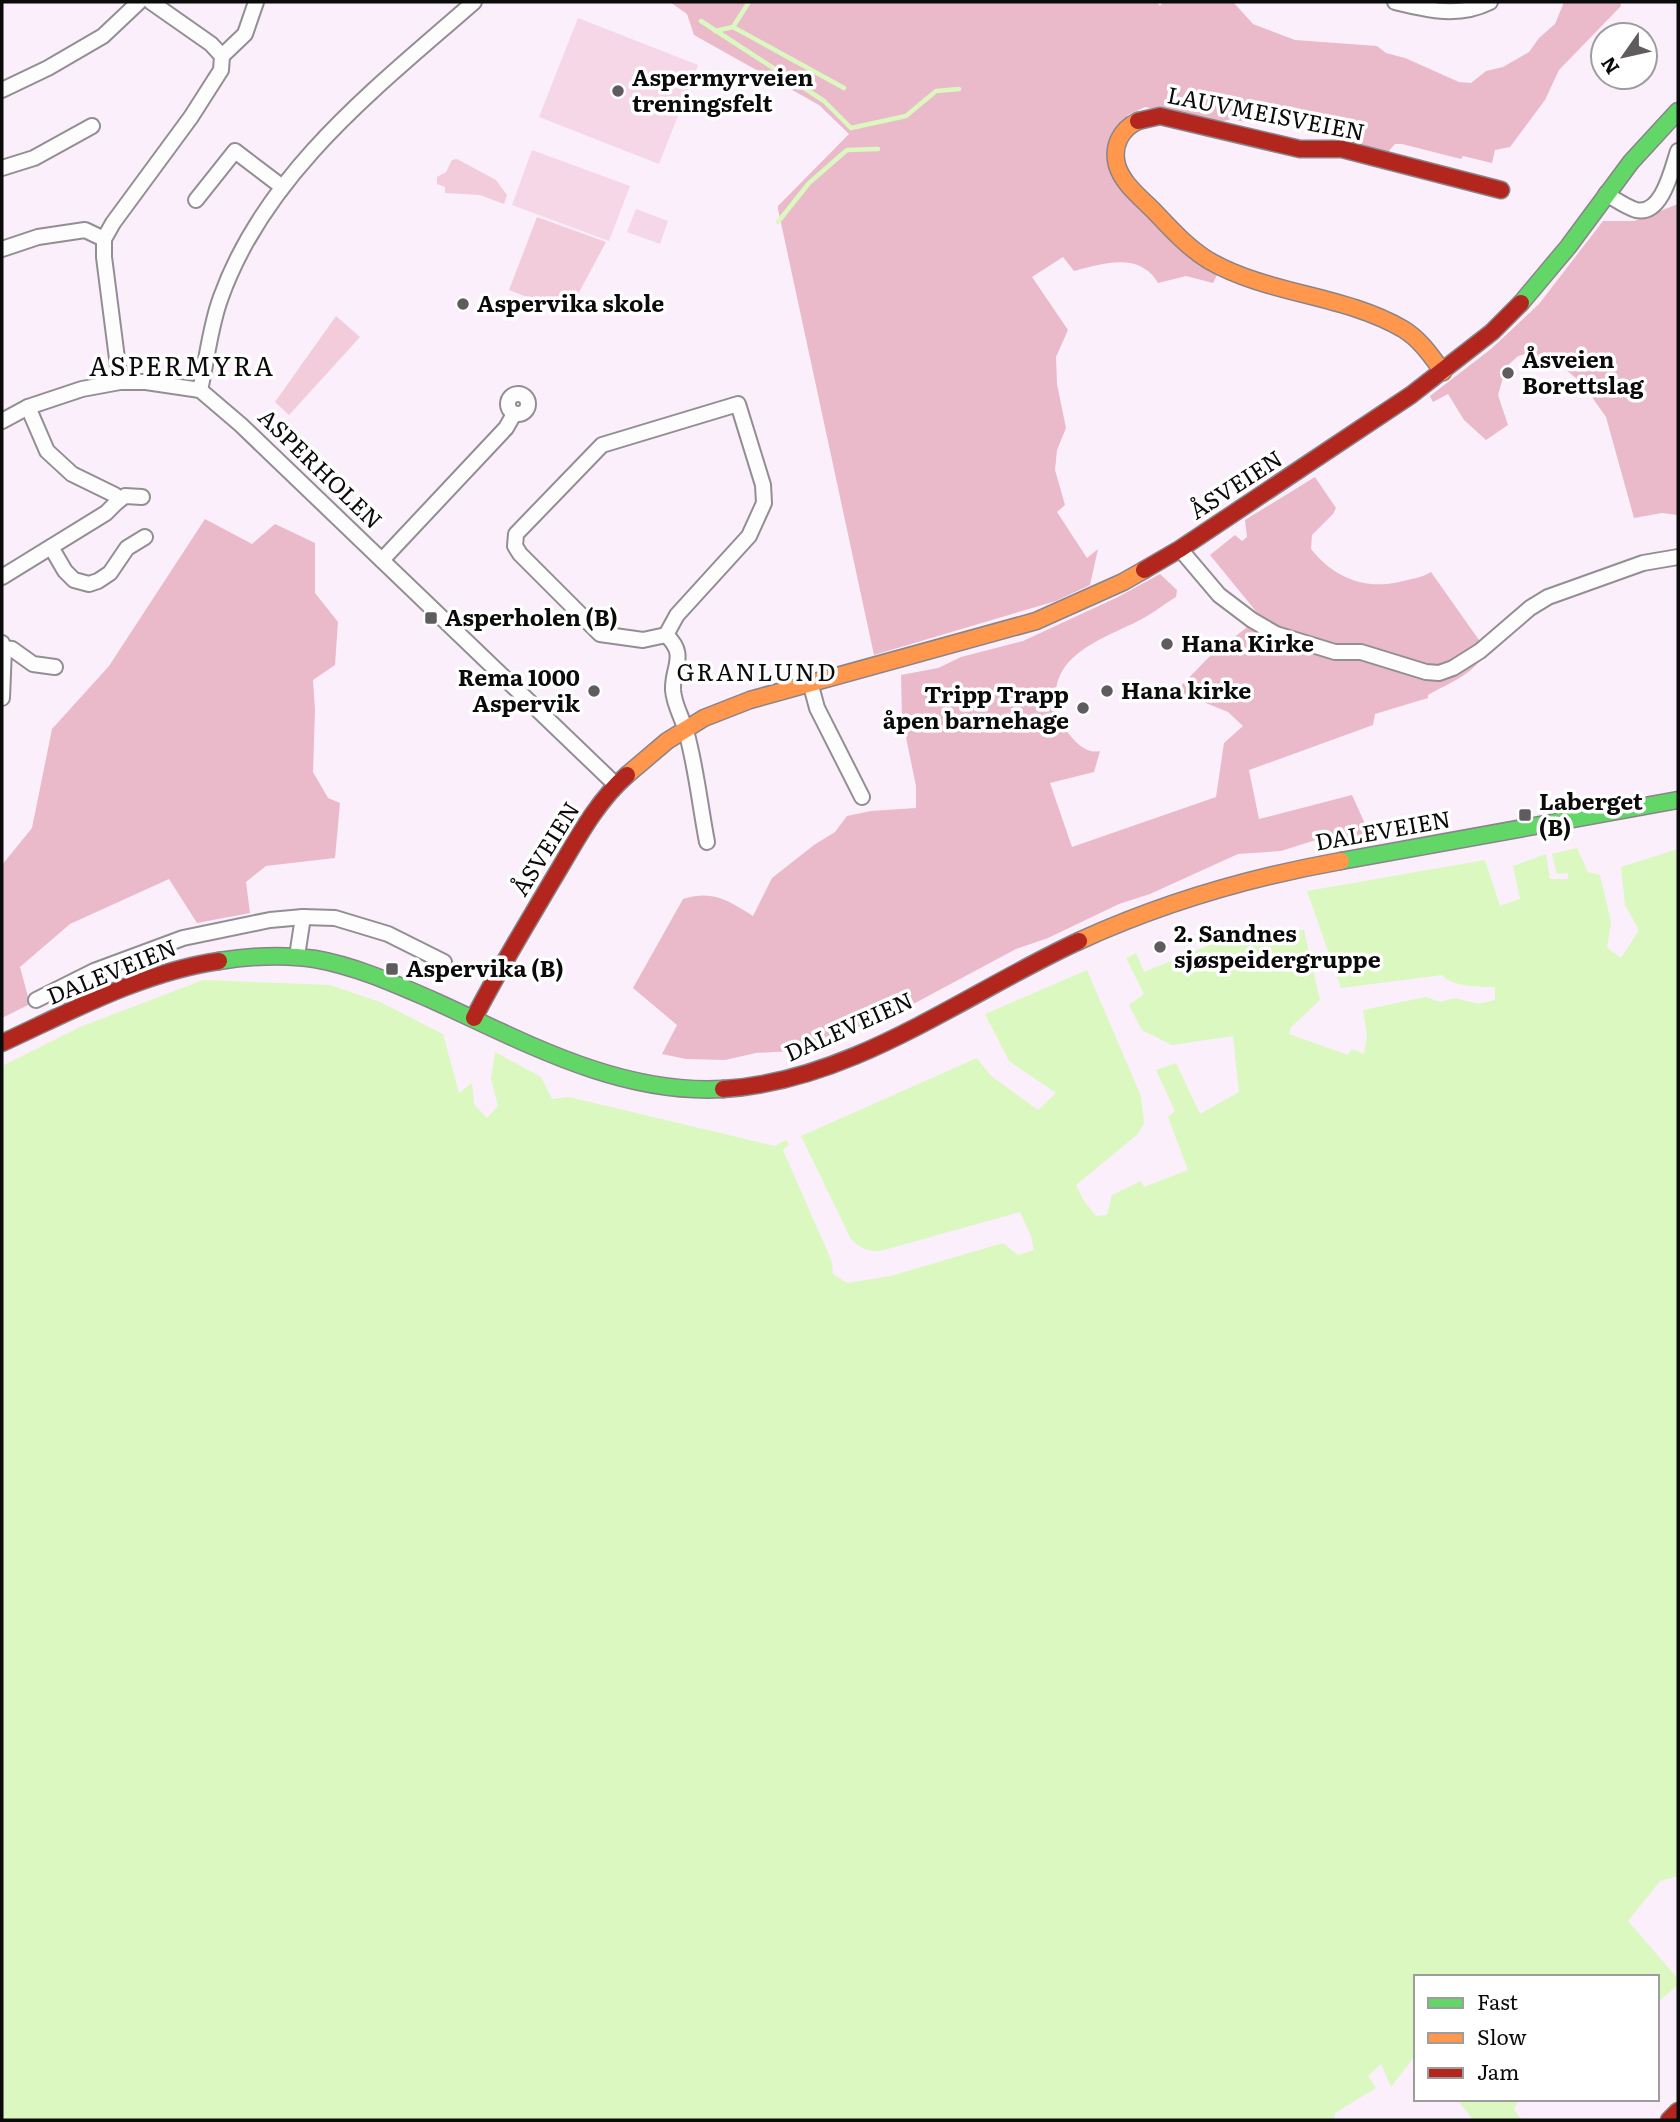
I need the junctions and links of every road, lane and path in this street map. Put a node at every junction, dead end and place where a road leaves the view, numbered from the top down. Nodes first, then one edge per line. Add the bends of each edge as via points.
1 (139, 2) edge
2 (151, 2) edge
3 (256, 2) edge
4 (474, 2) edge
5 (1395, 2) edge
6 (1490, 2) edge
7 (222, 55) junction
8 (2, 90) edge
9 (1678, 111) edge
10 (92, 126) dead end
11 (1678, 151) edge
12 (2, 168) edge
13 (281, 186) junction
14 (1501, 190) dead end
15 (1606, 194) junction
16 (196, 200) dead end
17 (104, 239) junction
18 (2, 249) edge
19 (1443, 372) junction
20 (120, 382) junction
21 (200, 390) junction
22 (28, 407) junction
23 (514, 414) dead end
24 (2, 421) edge
25 (142, 497) dead end
26 (117, 502) junction
27 (145, 537) dead end
28 (51, 547) junction
29 (1180, 549) junction
30 (1678, 557) edge
31 (382, 560) junction
32 (2, 577) edge
33 (666, 635) junction
34 (3, 645) edge
35 (55, 667) dead end
36 (810, 682) junction
37 (2, 698) edge
38 (685, 729) junction
39 (616, 785) junction
40 (862, 797) dead end
41 (1678, 800) edge
42 (707, 842) dead end
43 (303, 916) junction
44 (297, 956) junction
45 (444, 962) dead end
46 (36, 1000) dead end
47 (474, 1018) junction
48 (2, 1043) edge
49 (1678, 2111) edge
50 (1670, 2120) edge

1 - 8 street via 103,36
2 - 7 street
3 - 7 street via 245,34
4 - 13 street via 375,89
5 - 6 street via 1446,13
7 - 17 street via 221,70 191,117
9 - 15 street, ÅSVEIEN
10 - 12 street via 34,158
11 - 15 street via 1664,192 1649,209 1637,210
13 - 16 street via 235,151
13 - 21 street via 242,247 220,299
14 - 19 street, LAUVMEISVEIEN via 1342,149 1300,149 1160,116 1127,126 1116,144 1114,158 1129,186 1205,257 1241,275 1405,330
15 - 19 street, ÅSVEIEN via 1533,291
17 - 18 street via 85,230 38,237
17 - 20 street
19 - 29 street, ÅSVEIEN
20 - 21 street
20 - 22 street
21 - 31 street, ASPERHOLEN
22 - 24 street
22 - 26 street via 47,451 72,474 115,495
23 - 31 street, ASPERHOLEN via 499,437
25 - 26 street via 125,496
26 - 28 street
27 - 28 street via 127,548 110,573 89,584 74,580
28 - 32 street
29 - 30 street via 1219,595 1276,634 1335,652 1361,652 1439,673 1480,651 1548,597 1643,563
29 - 36 street, ÅSVEIEN via 1123,582 1036,621
31 - 39 street, ASPERHOLEN
33 - 33 street via 643,640 600,634 520,554 514,540 602,445 738,404 763,485 764,503 749,536 677,615
33 - 38 street via 677,650 673,688
34 - 35 street via 33,664
34 - 37 street
36 - 38 street, ÅSVEIEN via 728,708
36 - 40 street via 817,708
38 - 39 street, ÅSVEIEN
38 - 42 street
39 - 47 street, ÅSVEIEN via 565,859
41 - 47 street, DALEVEIEN via 1320,864 1200,894 1067,947 840,1061 785,1081 713,1090 628,1081 550,1055
43 - 44 street
43 - 45 street, DALEVEIEN via 335,918 388,934
43 - 46 street, DALEVEIEN via 183,938 94,971
44 - 47 street, DALEVEIEN via 365,971
44 - 48 street, DALEVEIEN via 201,962 115,992
49 - 50 street

